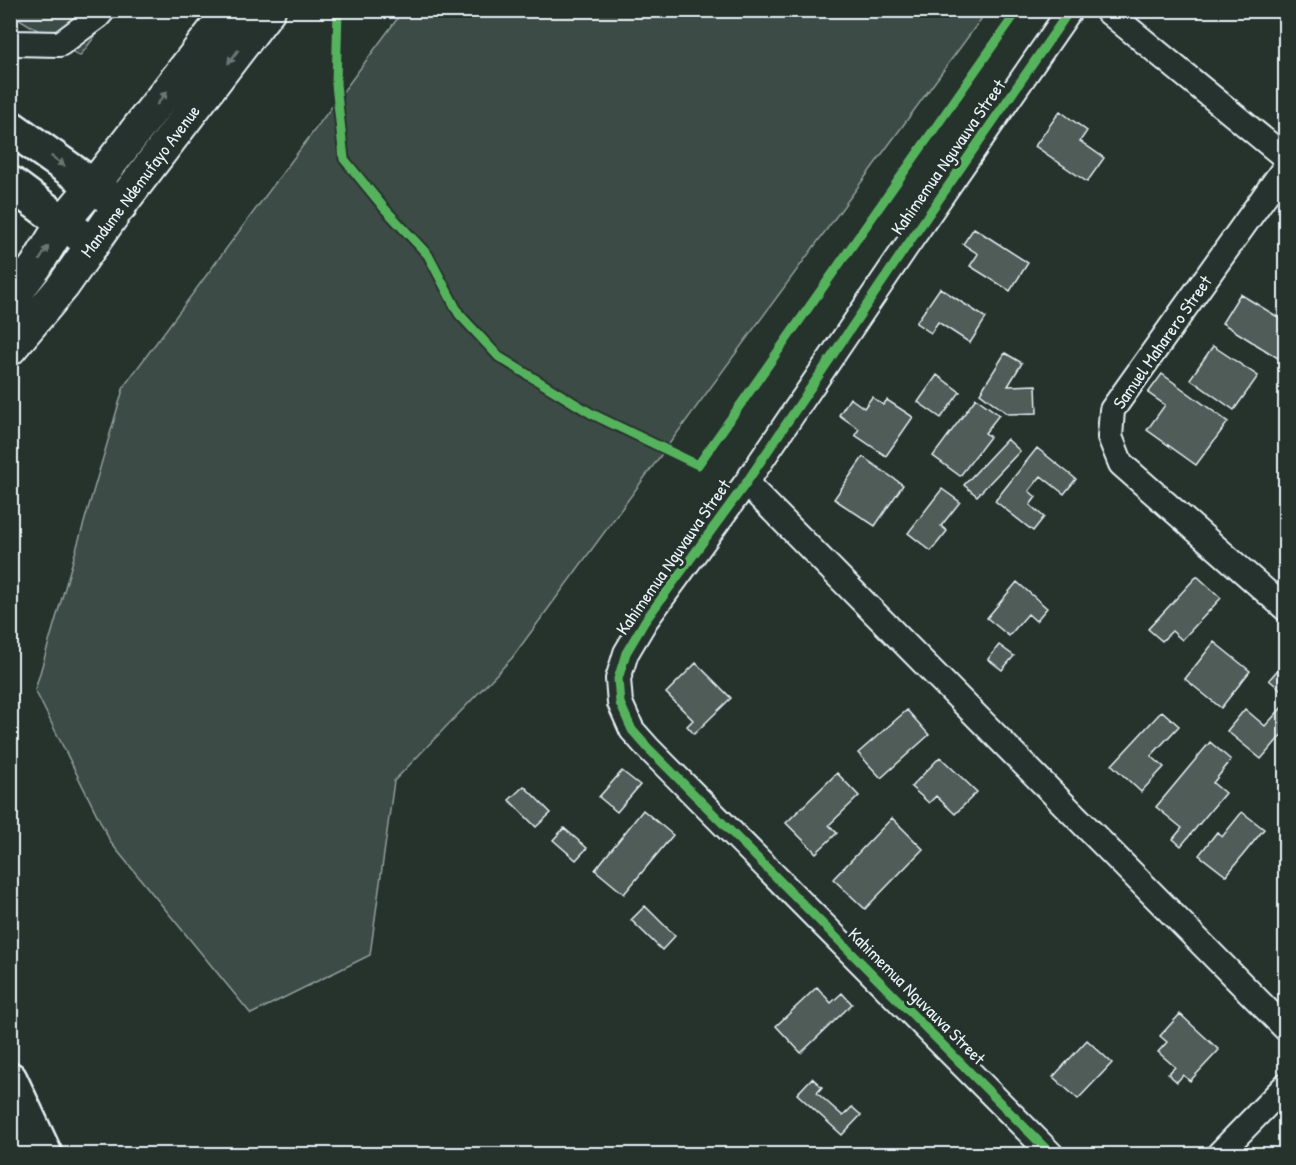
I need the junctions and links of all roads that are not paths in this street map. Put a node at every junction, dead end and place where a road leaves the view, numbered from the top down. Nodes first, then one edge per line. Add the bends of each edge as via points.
1 (103, 10) edge
2 (230, 10) edge
3 (269, 10) edge
4 (1070, 10) edge
5 (1106, 10) edge
6 (10, 41) edge
7 (10, 127) edge
8 (1286, 158) edge
9 (1286, 166) edge
10 (10, 183) edge
11 (93, 186) junction
12 (120, 205) junction
13 (63, 222) junction
14 (92, 244) junction
15 (10, 301) edge
16 (10, 349) edge
17 (746, 483) junction
18 (1286, 609) edge
19 (1286, 1029) edge
20 (10, 1079) edge
21 (1286, 1085) edge
22 (45, 1155) edge
23 (1051, 1155) edge
24 (1219, 1155) edge

1 - 6 street via 60,44
11 -> 2 main road, Mandume Ndemufayo Avenue
3 -> 12 main road, Mandume Ndemufayo Avenue
4 - 17 street, Kahimemua Nguvauva Street
5 - 8 street
7 -> 11 highway
9 - 18 street, Samuel Maharero Street via 1112,410 1110,437 1121,464
10 - 13 highway
11 - 12 highway
11 - 13 main road, Mandume Ndemufayo Avenue
12 - 14 main road, Mandume Ndemufayo Avenue
13 - 14 highway
15 -> 13 main road, Mandume Ndemufayo Avenue
14 - 16 main road, Mandume Ndemufayo Avenue
17 - 19 street, Kahimemua Nguvauva Street
17 - 23 street, Kahimemua Nguvauva Street via 626,653 618,679 620,704 632,730 648,748
20 - 22 highway
21 - 24 street

